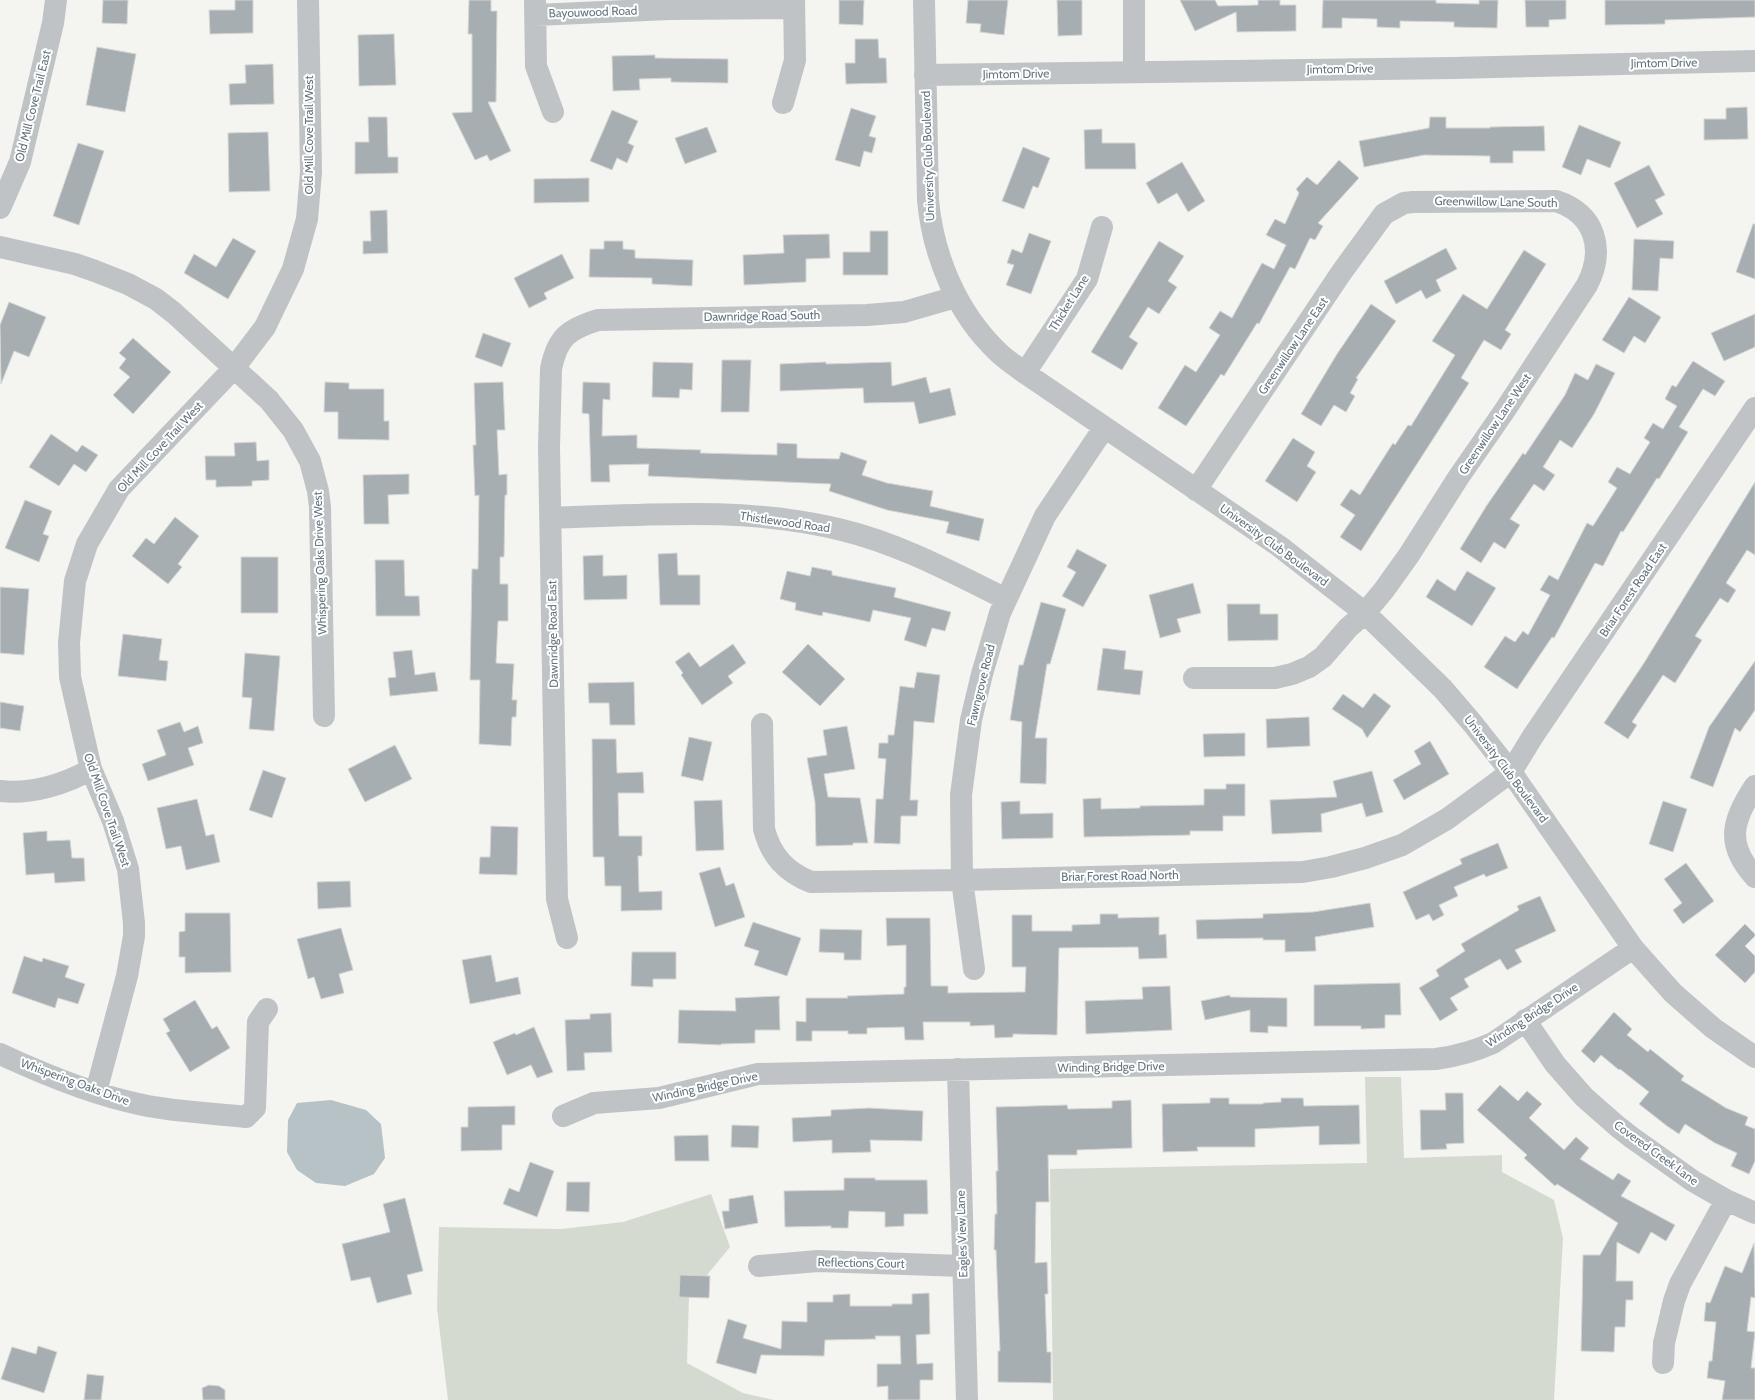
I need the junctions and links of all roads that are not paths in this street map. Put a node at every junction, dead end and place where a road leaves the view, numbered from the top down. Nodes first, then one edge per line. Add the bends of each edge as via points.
1 (56, 0) edge
2 (308, 0) edge
3 (924, 0) edge
4 (1134, 0) edge
5 (794, 4) edge
6 (536, 7) edge
7 (1755, 61) edge
8 (1134, 72) junction
9 (925, 75) junction
10 (783, 103) dead end
11 (553, 112) dead end
12 (1395, 207) joint
13 (0, 208) edge
14 (1589, 226) joint
15 (1102, 227) dead end
16 (0, 246) edge
17 (956, 297) junction
18 (569, 333) joint
19 (234, 368) junction
20 (1024, 373) junction
21 (1755, 408) edge
22 (1104, 428) junction
23 (1196, 490) junction
24 (550, 518) junction
25 (1006, 599) junction
26 (1365, 612) junction
27 (1194, 678) dead end
28 (324, 716) dead end
29 (762, 724) dead end
30 (91, 769) junction
31 (1511, 772) junction
32 (1755, 786) edge
33 (0, 791) edge
34 (1755, 877) edge
35 (962, 880) junction
36 (567, 938) dead end
37 (1633, 948) junction
38 (974, 969) dead end
39 (267, 1009) dead end
40 (1526, 1020) junction
41 (0, 1054) edge
42 (1755, 1057) edge
43 (958, 1069) junction
44 (96, 1092) junction
45 (563, 1116) dead end
46 (1726, 1200) junction
47 (1755, 1213) edge
48 (759, 1266) dead end
49 (963, 1266) junction
50 (1663, 1363) dead end
51 (967, 1400) edge

1 - 13 street, Old Mill Cove Trail East via 53,23 20,162
2 - 19 street, Old Mill Cove Trail West via 311,172 307,219 292,269 265,327
3 - 9 street, University Club Boulevard
4 - 8 street
5 - 6 street, Bayouwood Road via 669,10
5 - 10 street via 795,60
6 - 11 street via 536,66
7 - 8 street, Jimtom Drive
8 - 9 street, Jimtom Drive
9 - 17 street, University Club Boulevard via 930,224
12 - 14 street, Greenwillow Lane South via 1413,202 1556,201 1580,213
12 - 23 street, Greenwillow Lane East via 1384,214 1341,273
14 - 26 street, Greenwillow Lane West via 1595,237 1596,250 1593,274 1587,286 1409,555
15 - 20 street, Thicket Lane via 1086,279
16 - 19 street via 75,264 128,284 156,299 174,313
17 - 18 street, Dawnridge Road South via 904,312 867,315 598,320 578,326
17 - 20 street, University Club Boulevard via 974,325 989,342
18 - 24 street, Dawnridge Road East via 558,346 551,369
19 - 28 street, Whispering Oaks Drive West via 269,400 293,430 310,461 318,491
19 - 30 street, Old Mill Cove Trail West via 120,489 87,544 75,581 69,643 70,677
20 - 22 street, University Club Boulevard
21 - 31 street, Briar Forest Road East
22 - 23 street, University Club Boulevard
22 - 25 street, Fawngrove Road via 1045,516
23 - 26 street, University Club Boulevard via 1279,546
24 - 25 street, Thistlewood Road via 709,513 795,521 842,530 888,544
24 - 36 street, Dawnridge Road East via 557,899
25 - 35 street, Fawngrove Road via 986,661 970,727 961,795
26 - 27 street, Greenwillow Lane West via 1323,657 1309,667 1292,674 1275,678
26 - 31 street, University Club Boulevard via 1443,690
29 - 35 street, Briar Forest Road North via 764,829 779,861 799,877 811,882
30 - 33 street via 58,785 32,790
30 - 44 street, Old Mill Cove Trail West via 113,821 128,870 134,923 127,976
31 - 35 street, Briar Forest Road North via 1447,819 1402,845 1332,867 1303,872
31 - 37 street, University Club Boulevard
32 - 34 street via 1737,816 1734,830 1736,846 1743,864
35 - 38 street, Fawngrove Road
37 - 40 street, Winding Bridge Drive
37 - 42 street, University Club Boulevard via 1673,994 1713,1028
39 - 44 street, Whispering Oaks Drive via 258,1022 255,1108 246,1117 159,1108
40 - 43 street, Winding Bridge Drive via 1493,1043 1468,1054 1436,1059
40 - 46 street, Covered Creek Lane via 1555,1064 1584,1096 1631,1137
41 - 44 street, Whispering Oaks Drive
43 - 45 street, Winding Bridge Drive via 758,1074 659,1098 594,1103
43 - 49 street, Eagles View Lane
46 - 47 street, Covered Creek Lane
46 - 50 street via 1680,1284 1664,1343
48 - 49 street, Reflections Court via 818,1261
49 - 51 street, Eagles View Lane

